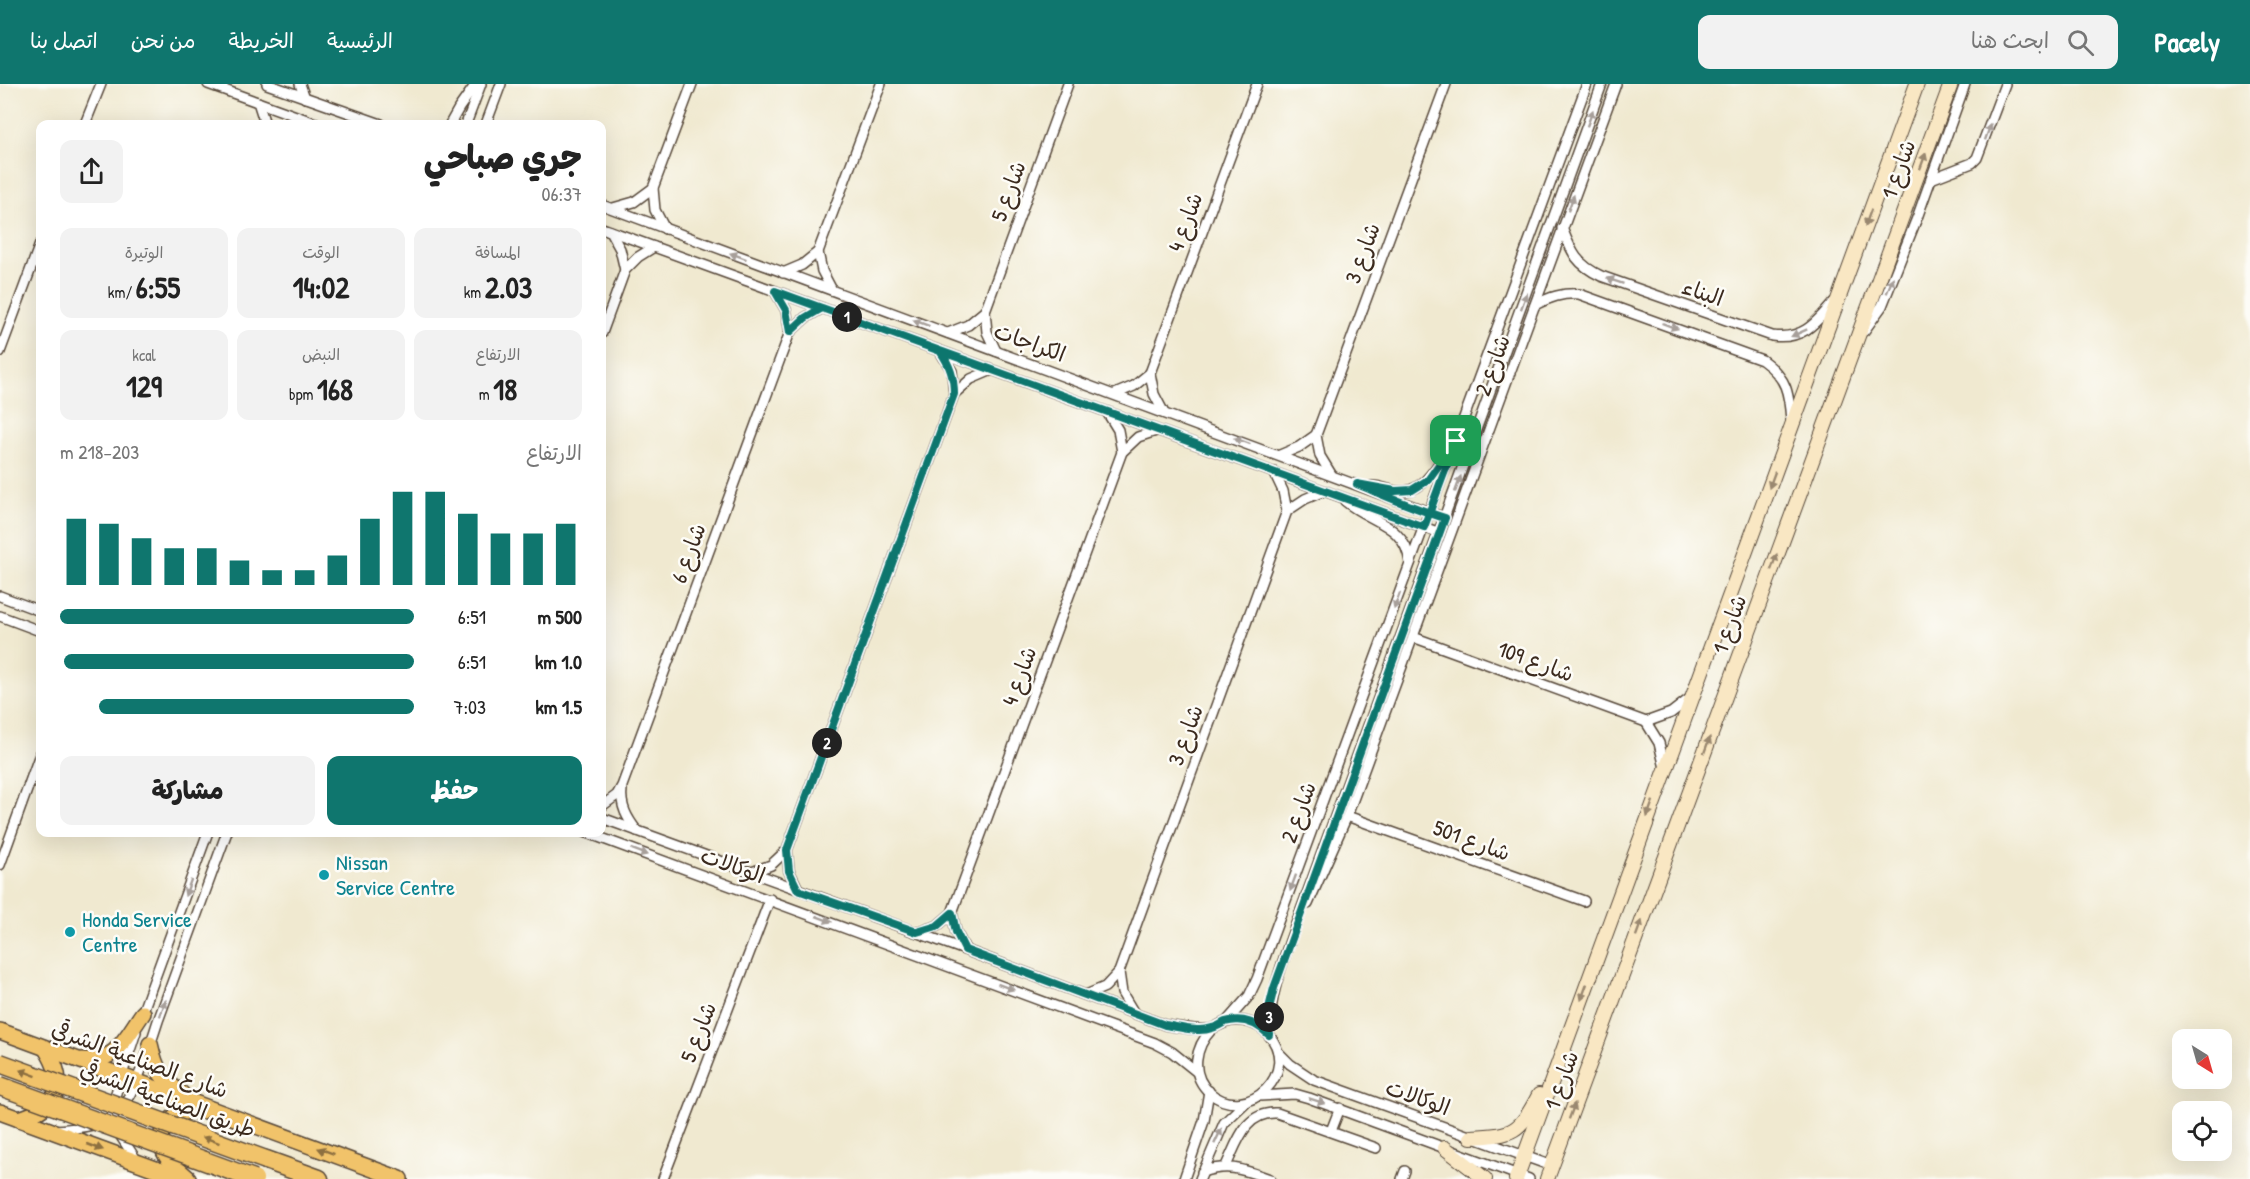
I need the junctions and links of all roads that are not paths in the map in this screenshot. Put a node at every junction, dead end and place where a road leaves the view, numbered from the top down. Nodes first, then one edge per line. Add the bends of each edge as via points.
1 (101, 84) edge
2 (208, 84) edge
3 (267, 84) edge
4 (300, 84) edge
5 (479, 84) edge
6 (501, 84) edge
7 (692, 84) edge
8 (881, 84) edge
9 (1068, 84) edge
10 (1257, 84) edge
11 (1446, 84) edge
12 (1587, 84) edge
13 (1602, 84) edge
14 (1616, 84) edge
15 (1917, 84) edge
16 (1951, 84) edge
17 (1965, 84) edge
18 (2005, 84) edge
19 (305, 98) junction
20 (258, 102) junction
21 (491, 112) junction
22 (301, 118) junction
23 (87, 120) edge
24 (264, 120) edge
25 (297, 120) edge
26 (307, 120) edge
27 (369, 120) edge
28 (452, 120) edge
29 (467, 120) edge
30 (488, 120) edge
31 (492, 120) edge
32 (1931, 179) junction
33 (653, 188) junction
34 (606, 206) edge
35 (611, 208) junction
36 (1562, 228) junction
37 (606, 229) edge
38 (665, 229) junction
39 (654, 247) junction
40 (818, 252) junction
41 (36, 255) edge
42 (625, 270) junction
43 (783, 273) junction
44 (832, 290) junction
45 (775, 291) junction
46 (1841, 293) junction
47 (1535, 305) junction
48 (822, 308) junction
49 (985, 311) junction
50 (606, 322) edge
51 (790, 332) junction
52 (948, 333) junction
53 (1860, 335) junction
54 (940, 351) junction
55 (996, 351) junction
56 (0, 352) edge
57 (992, 370) junction
58 (1150, 373) junction
59 (954, 394) junction
60 (1115, 394) junction
61 (1107, 412) junction
62 (1164, 413) junction
63 (1792, 426) junction
64 (1159, 430) junction
65 (1316, 435) junction
66 (1456, 441) junction
67 (1122, 452) junction
68 (1280, 455) junction
69 (1274, 472) junction
70 (1331, 474) junction
71 (1357, 484) junction
72 (1324, 491) junction
73 (1339, 496) junction
74 (1287, 511) junction
75 (1429, 513) junction
76 (1445, 518) junction
77 (1424, 527) junction
78 (1440, 533) junction
79 (1410, 565) junction
80 (0, 596) edge
81 (36, 610) edge
82 (0, 616) edge
83 (36, 630) edge
84 (1413, 637) junction
85 (1693, 695) junction
86 (1646, 722) junction
87 (36, 765) edge
88 (1665, 768) junction
89 (622, 786) junction
90 (606, 803) edge
91 (1347, 816) junction
92 (606, 820) edge
93 (638, 832) junction
94 (206, 837) edge
95 (225, 837) edge
96 (599, 837) edge
97 (787, 850) junction
98 (0, 865) edge
99 (752, 872) junction
100 (798, 890) junction
101 (770, 899) junction
102 (1584, 901) dead end
103 (952, 913) junction
104 (1296, 924) junction
105 (917, 932) junction
106 (965, 950) junction
107 (1119, 972) junction
108 (1086, 995) junction
109 (143, 1013) junction
110 (1134, 1013) junction
111 (1227, 1021) junction
112 (1212, 1029) junction
113 (0, 1031) edge
114 (1269, 1035) junction
115 (150, 1044) junction
116 (46, 1049) junction
117 (1278, 1052) junction
118 (1562, 1054) junction
119 (70, 1058) junction
120 (0, 1063) edge
121 (1197, 1072) junction
122 (120, 1077) junction
123 (135, 1082) junction
124 (0, 1086) edge
125 (1209, 1091) junction
126 (1259, 1096) junction
127 (1247, 1102) junction
128 (192, 1103) junction
129 (1340, 1108) junction
130 (0, 1112) edge
131 (112, 1117) junction
132 (232, 1117) junction
133 (19, 1119) junction
134 (52, 1131) junction
135 (1331, 1131) junction
136 (1471, 1137) junction
137 (1376, 1148) dead end
138 (1445, 1148) junction
139 (1524, 1156) junction
140 (139, 1163) junction
141 (1226, 1166) junction
142 (1549, 1173) edge
143 (1201, 1176) edge
144 (1521, 1178) edge
145 (183, 1179) edge
146 (189, 1179) edge
147 (254, 1179) edge
148 (319, 1179) edge
149 (400, 1179) edge
150 (663, 1179) edge
151 (1184, 1179) edge
152 (1270, 1179) edge
153 (1485, 1179) edge

1 - 23 street
2 - 20 street
3 - 19 street
4 - 19 street
5 - 28 street
5 - 29 street
6 - 21 street
7 - 33 street
8 - 40 street
9 - 49 street, شارع 5
10 - 58 street, شارع 4
11 - 65 street, شارع 3
12 - 66 street, شارع 2
76 -> 13 street, شارع 2
36 -> 14 street, شارع 2
15 -> 46 street, شارع 1
53 -> 16 street, شارع 1
17 - 32 street
32 -> 18 street via 1977,158
19 - 27 street
20 - 22 street
20 - 24 street
21 - 30 street
21 - 31 street
22 - 25 street
22 - 26 street
53 -> 32 street via 1882,306
33 - 35 street via 634,202
33 - 38 street via 655,210
34 - 35 street, الكراجات
35 - 38 street, الكراجات
46 -> 36 street, البناء via 1809,328 1786,338 1772,336 1585,269
36 - 47 street, شارع 2
37 - 39 street, الكراجات
37 - 42 street via 620,249
43 -> 38 street, الكراجات
39 - 42 street
39 - 45 street, الكراجات
40 - 43 street
40 - 44 street via 822,272
41 - 56 street
42 - 50 street
43 - 44 street, الكراجات
52 -> 44 street, الكراجات
45 - 48 street, الكراجات
45 - 51 street via 786,310
46 - 63 street, شارع 1
47 -> 63 street, البناء via 1567,293 1579,294 1762,360 1775,369 1787,389
47 - 84 street, شارع 2
48 - 51 street
48 - 54 street, الكراجات
49 - 52 street via 968,325
49 - 55 street via 987,332
51 - 89 street, شارع 6
52 - 55 street, الكراجات
142 -> 53 street, شارع 1
54 - 57 street, الكراجات
54 - 59 street via 952,371
55 - 60 street, الكراجات
57 - 59 street via 971,379
57 - 61 street, الكراجات
58 - 60 street
58 - 62 street via 1154,394
59 - 97 street
60 - 62 street, الكراجات
61 - 64 street, الكراجات
61 - 67 street via 1118,430
68 -> 62 street, الكراجات
63 -> 85 street, شارع 1
64 - 67 street via 1138,437
64 - 69 street, الكراجات
65 - 68 street
65 - 70 street via 1320,456
66 - 71 street, شارع 2 via 1428,480 1412,490
66 - 75 street, شارع 2
67 - 103 street, شارع 4
68 - 70 street, الكراجات
69 - 72 street, الكراجات
69 - 74 street
70 - 71 street, الكراجات
71 - 75 street, الكراجات
72 - 73 street, الكراجات
72 - 74 street
73 - 77 street, الكراجات
73 - 79 street, الكراجات via 1398,535 1407,549
74 - 107 street, شارع 3
75 - 76 street, الكراجات
75 - 77 street, شارع 2
76 - 78 street, شارع 2
77 - 78 street, الكراجات
77 - 79 street, شارع 2
78 - 104 street, شارع 2
79 -> 111 street, شارع 2 via 1257,979 1249,996
80 - 81 street
82 - 83 street
84 - 86 street, شارع 109
84 - 91 street, شارع 2
85 - 86 street via 1671,713
85 - 88 street, شارع 1
86 - 88 street via 1659,743
87 - 98 street
88 -> 118 street, شارع 1
89 - 90 street, شارع 6
89 - 93 street, شارع 6 via 622,805
91 - 102 street, شارع 501
91 - 104 street, شارع 2 via 1314,893
92 - 93 street, الوكالات
93 - 99 street, الوكالات
94 -> 109 street
115 -> 95 street
96 -> 101 street, الوكالات
97 - 99 street via 771,865
97 - 100 street via 789,871
99 - 100 street, الوكالات
100 - 105 street, الوكالات
101 -> 121 street, الوكالات via 1155,1043
101 - 150 street, شارع 5
103 - 105 street via 937,926
103 - 106 street
104 - 114 street, شارع 2 via 1270,1004
105 - 106 street, الوكالات
106 - 108 street, الوكالات
107 - 108 street via 1105,987
107 - 110 street via 1122,993
108 - 110 street, الوكالات
109 - 119 main road via 122,1045 109,1056 95,1060
109 - 122 street
110 - 112 street, الوكالات via 1165,1025
111 - 112 street
111 - 114 street via 1250,1022
112 - 121 street via 1198,1048
113 - 116 main road, شارع الصناعية الشرقي
114 - 117 street
115 - 123 street
115 - 128 main road via 161,1077
116 - 119 main road, شارع الصناعية الشرقي
116 - 133 main road via 56,1066 57,1090 43,1110
117 - 126 street via 1276,1077
117 - 136 street, الوكالات via 1314,1080
118 - 136 street via 1518,1128
118 - 139 street, شارع 1
119 - 122 main road, شارع الصناعية الشرقي
148 -> 120 highway, طريق الصناعية الشرقي, bridge
121 - 125 street
122 - 123 main road, شارع الصناعية الشرقي
122 - 131 street
123 - 128 main road, شارع الصناعية الشرقي
123 - 131 street
124 - 147 highway, طريق الصناعية الشرقي, bridge
125 - 127 street via 1226,1101
125 - 151 street via 1204,1121
126 - 127 street
126 -> 129 street, الوكالات via 1295,1094
143 -> 127 street via 1224,1123
128 - 132 main road, شارع الصناعية الشرقي
129 - 135 street
129 - 138 street, الوكالات
130 - 133 main road
131 - 134 street via 91,1125
131 - 140 street
132 - 146 main road via 183,1111 164,1129 161,1141 167,1158
149 -> 132 main road, شارع الصناعية الشرقي
133 - 134 main road
134 -> 140 main road
135 - 137 street
135 - 141 street via 1277,1113 1259,1115 1245,1126
136 - 139 street, الوكالات
138 - 144 street, الوكالات
138 - 153 street
139 - 142 street, الوكالات
139 - 144 street, شارع 1
140 - 145 main road
141 - 143 street
141 - 152 street

